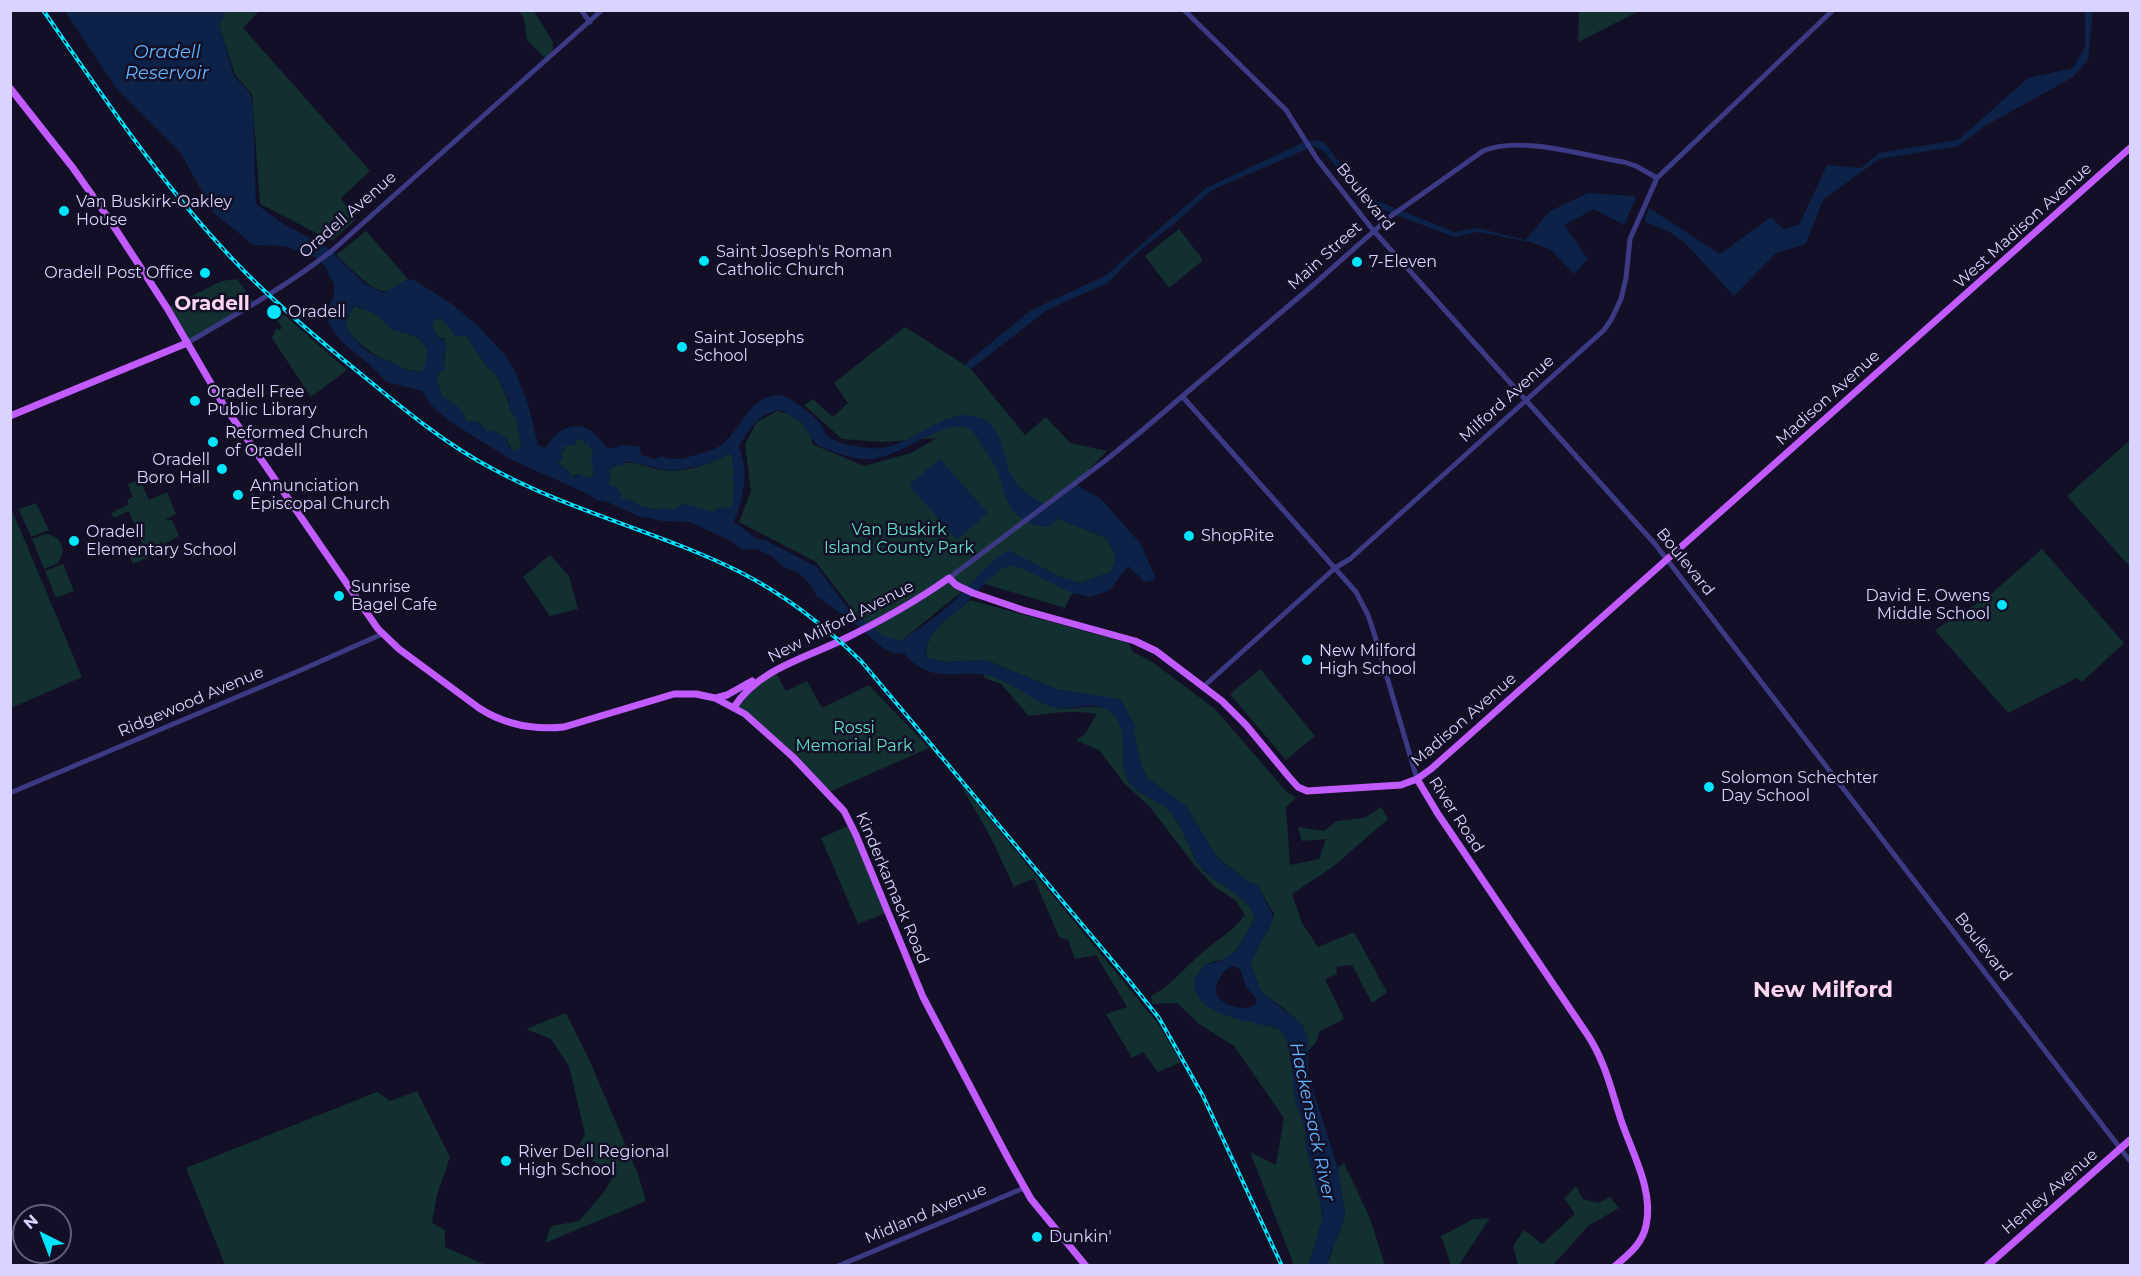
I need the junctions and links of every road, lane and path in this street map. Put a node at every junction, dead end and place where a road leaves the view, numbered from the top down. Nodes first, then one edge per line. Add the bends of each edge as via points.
1 (581, 10) edge
2 (602, 10) edge
3 (1184, 10) edge
4 (1833, 10) edge
5 (590, 22) junction
6 (10, 88) edge
7 (2130, 148) edge
8 (1657, 178) junction
9 (1373, 230) junction
10 (1933, 323) joint
11 (187, 343) junction
12 (1182, 396) junction
13 (1526, 400) junction
14 (10, 416) edge
15 (1051, 501) joint
16 (1667, 559) junction
17 (1335, 568) junction
18 (949, 578) junction
19 (382, 634) junction
20 (765, 675) junction
21 (1203, 687) junction
22 (715, 698) junction
23 (734, 707) junction
24 (1417, 779) junction
25 (10, 793) edge
26 (2130, 1140) edge
27 (2121, 1148) junction
28 (2130, 1161) edge
29 (1024, 1188) junction
30 (838, 1266) edge
31 (1086, 1266) edge
32 (1615, 1266) edge
33 (1987, 1266) edge

1 - 5 street
2 - 5 street, Oradell Avenue
3 - 9 street, Boulevard via 1286,110 1311,150
4 - 8 street, Milford Avenue
5 - 11 street, Oradell Avenue via 334,249
6 - 11 main road, Kinderkamack Road via 108,217
7 - 10 main road, West Madison Avenue
8 - 9 street, Main Street via 1624,162 1517,144 1483,151
8 - 13 street, Milford Avenue via 1630,239 1624,287 1611,321
9 - 12 street, Main Street
9 - 13 street, Boulevard
10 - 16 main road, Madison Avenue
11 - 14 main road, Oradell Avenue
11 - 19 main road, Kinderkamack Road via 228,412
12 - 15 street, Main Street
12 - 17 street, River Road
13 - 16 street, Boulevard
13 - 17 street, Milford Avenue via 1350,559
15 - 18 street, New Milford Avenue
16 - 24 main road, Madison Avenue
16 - 27 street, Boulevard
17 - 21 street, Milford Avenue
17 - 24 street, River Road via 1356,592 1368,615
18 - 20 main road, New Milford Avenue via 899,611
18 - 21 main road, Madison Avenue via 965,589 1023,610 1145,645
19 - 22 main road, Kinderkamack Road via 479,708 520,726 564,727 674,694
19 - 25 street, Ridgewood Avenue
20 - 22 main road
20 - 23 main road, New Milford Avenue via 745,691
21 - 24 main road, Madison Avenue via 1234,713 1298,787 1307,791 1401,785
22 - 23 main road, Kinderkamack Road
23 - 29 main road, Kinderkamack Road via 793,757 844,811 923,997
24 - 32 main road, River Road via 1603,1060 1647,1201 1647,1224 1641,1241
26 - 27 main road, Henley Avenue
27 - 28 street, Boulevard
27 - 33 main road, Henley Avenue
29 - 30 street, Midland Avenue
29 - 31 main road, Kinderkamack Road

